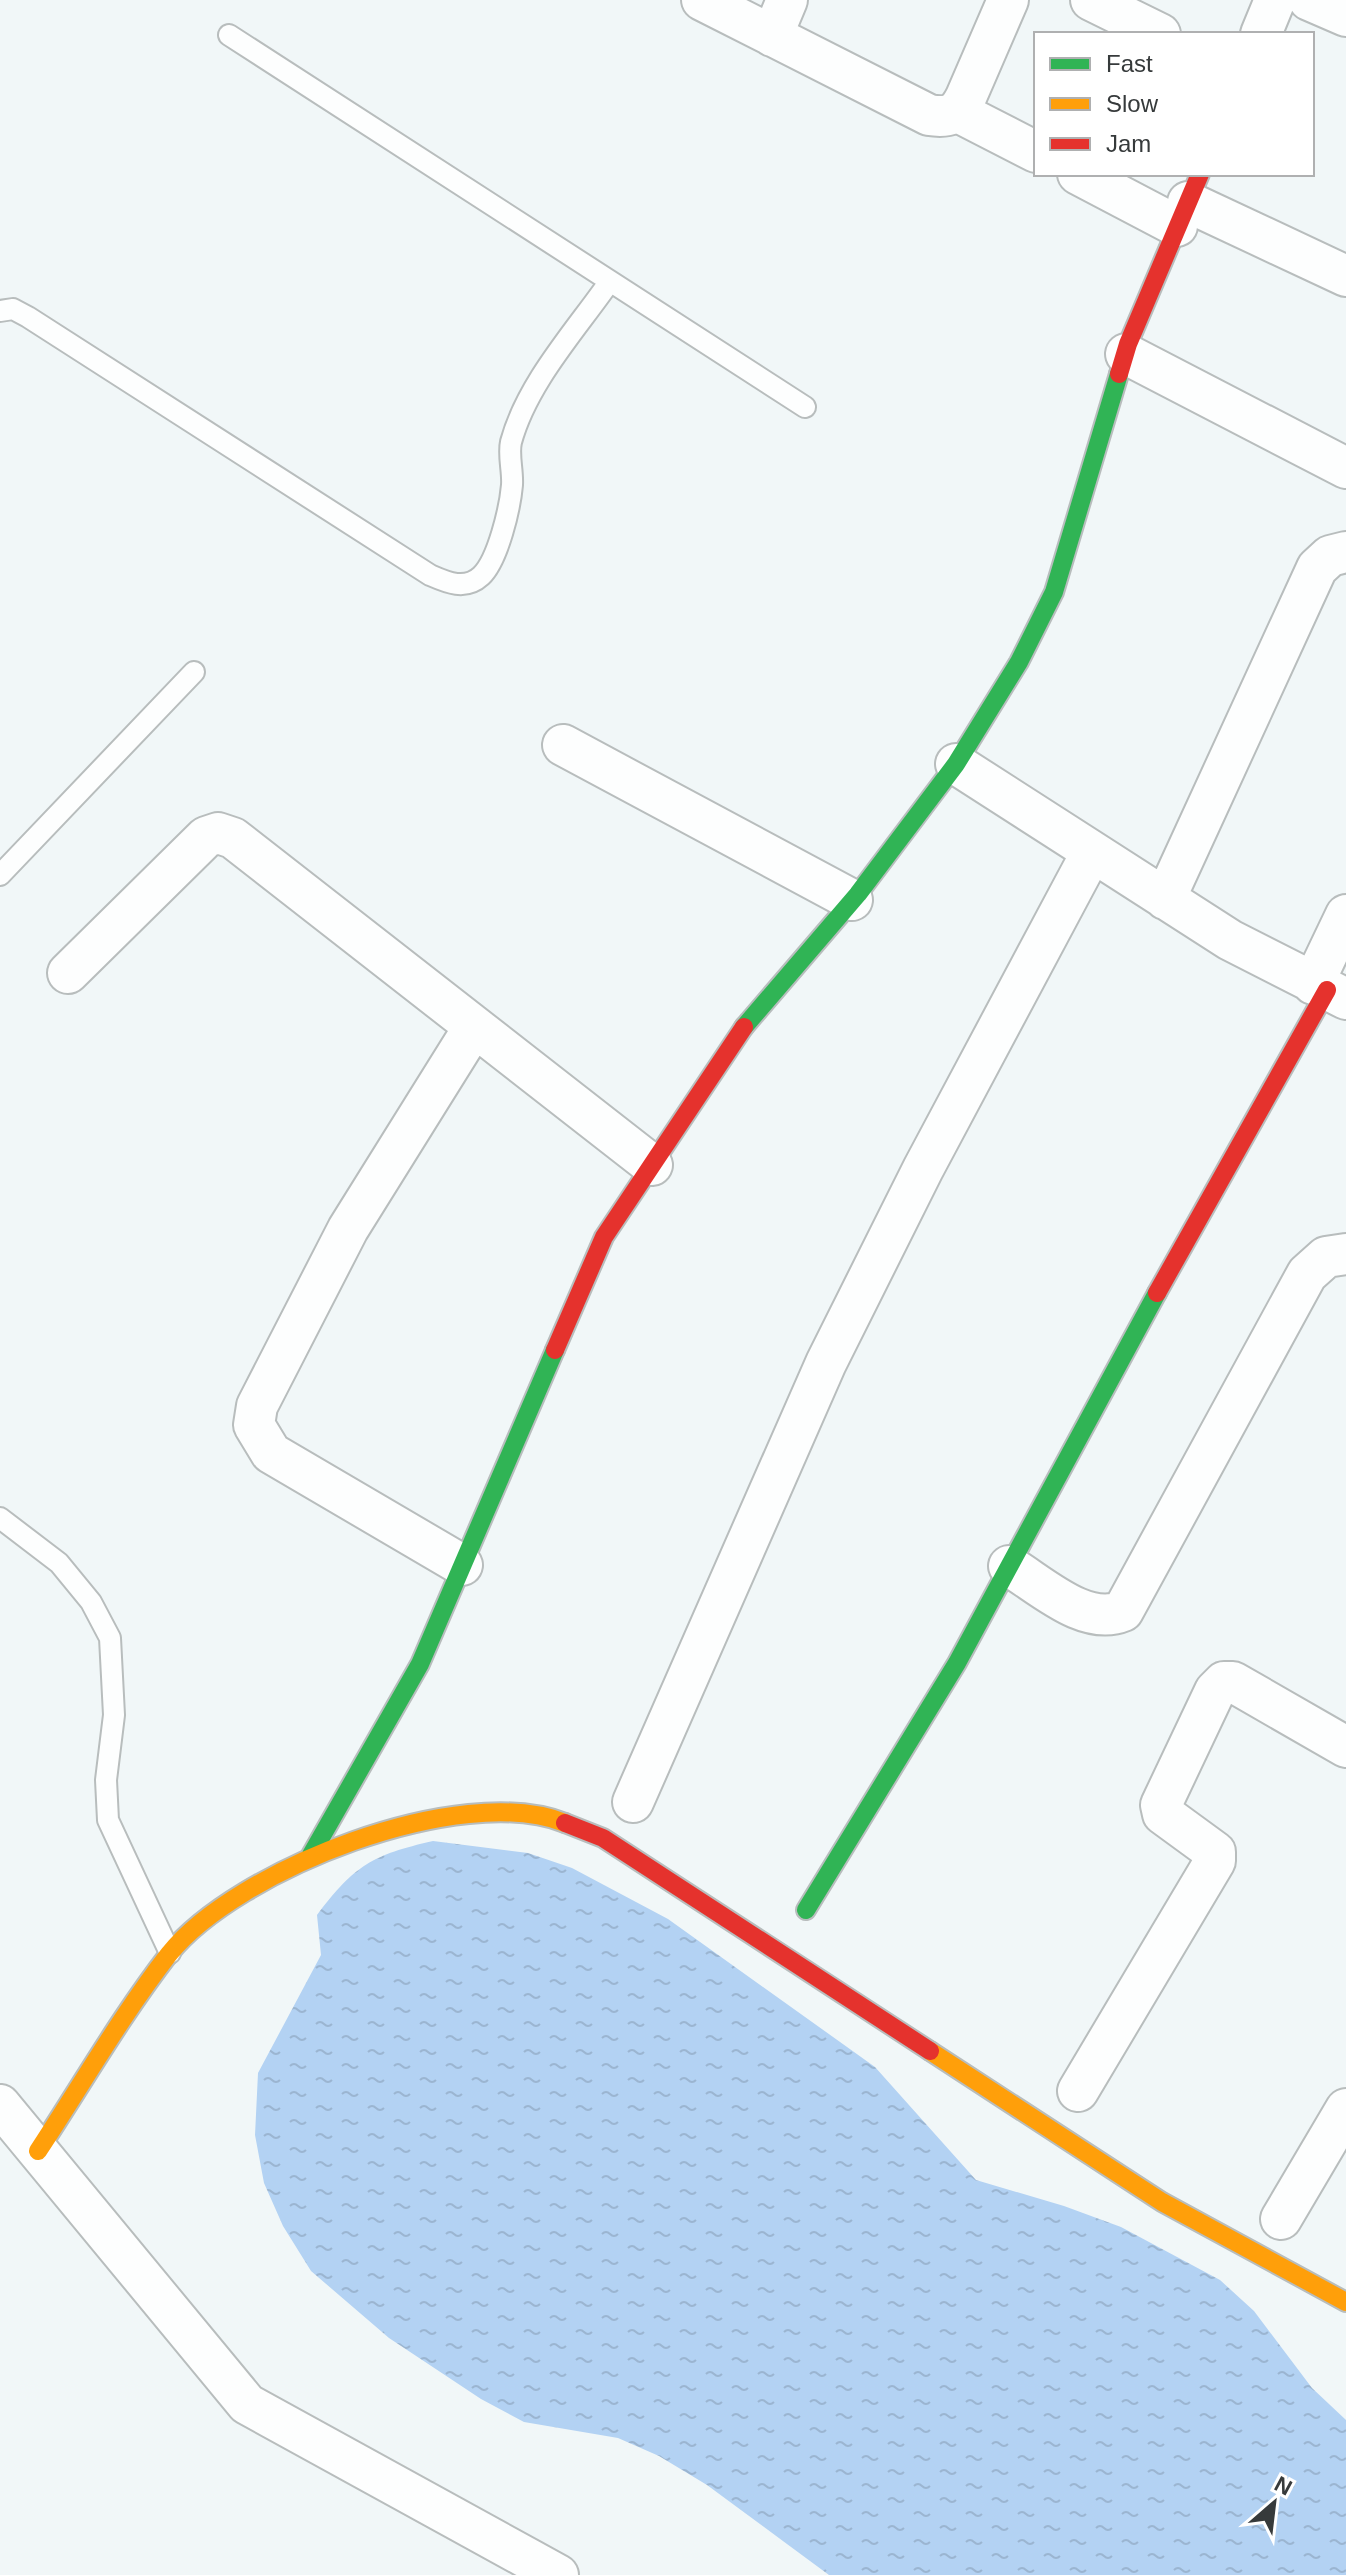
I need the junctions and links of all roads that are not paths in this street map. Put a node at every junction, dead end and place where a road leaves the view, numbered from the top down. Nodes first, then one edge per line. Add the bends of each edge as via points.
1 (702, 0) edge
2 (1008, 0) edge
3 (1091, 0) edge
4 (1275, 0) edge
5 (1309, 0) edge
6 (1346, 16) edge
7 (780, 18) edge
8 (1142, 30) edge
9 (1262, 32) edge
10 (229, 35) dead end
11 (958, 112) junction
12 (1034, 151) edge
13 (1086, 176) edge
14 (1188, 201) edge
15 (1346, 276) edge
16 (610, 281) junction
17 (0, 311) edge
18 (1126, 354) junction
19 (805, 407) dead end
20 (1346, 468) edge
21 (1346, 552) edge
22 (194, 672) dead end
23 (563, 745) dead end
24 (956, 764) junction
25 (1092, 852) junction
26 (0, 875) edge
27 (1165, 899) junction
28 (852, 900) junction
29 (1346, 915) edge
30 (68, 973) dead end
31 (1329, 991) edge
32 (474, 1027) junction
33 (652, 1165) junction
34 (1346, 1254) edge
35 (0, 1518) edge
36 (462, 1565) junction
37 (1009, 1566) junction
38 (1346, 1747) edge
39 (633, 1802) dead end
40 (311, 1855) junction
41 (806, 1910) dead end
42 (170, 1953) junction
43 (1078, 2091) dead end
44 (0, 2105) edge
45 (1346, 2109) edge
46 (38, 2151) junction
47 (1281, 2219) dead end
48 (1346, 2302) edge
49 (558, 2575) edge

1 - 7 street
2 - 11 street
3 - 8 street
4 - 9 street
5 - 6 street
7 - 11 street via 929,115 946,118
10 - 16 lane
11 - 12 street
13 - 14 street
14 - 15 street
14 - 18 street
16 - 17 lane via 533,392 510,444 512,486 495,555 481,576 452,584 430,575 28,317 13,309
16 - 19 lane
18 - 20 street
18 - 24 street via 1054,592 1019,662
21 - 27 street via 1330,556 1317,568
22 - 26 lane
23 - 28 street
24 - 25 street
24 - 28 street
25 - 27 street
25 - 39 street via 826,1363
27 - 31 street via 1267,962
28 - 33 street via 732,1041
29 - 31 street
30 - 32 street via 206,837 218,833 233,838
31 - 37 street
32 - 33 street
32 - 36 street via 348,1229 257,1406 254,1425 271,1453
33 - 36 street via 604,1237
34 - 37 street via 1326,1257 1307,1274 1123,1611 1110,1617 1088,1614
35 - 42 lane via 59,1563 91,1602 110,1638 114,1715 106,1780 108,1820
36 - 40 street via 420,1664
37 - 41 street via 957,1663
38 - 43 street via 1250,1689 1224,1682 1215,1691 1161,1805 1163,1814 1215,1852 1215,1861
40 - 42 street via 207,1918
40 - 48 street via 433,1817 496,1810 556,1819 603,1838 1162,2202
42 - 46 street
44 - 46 street
45 - 47 street
46 - 49 street via 247,2404

